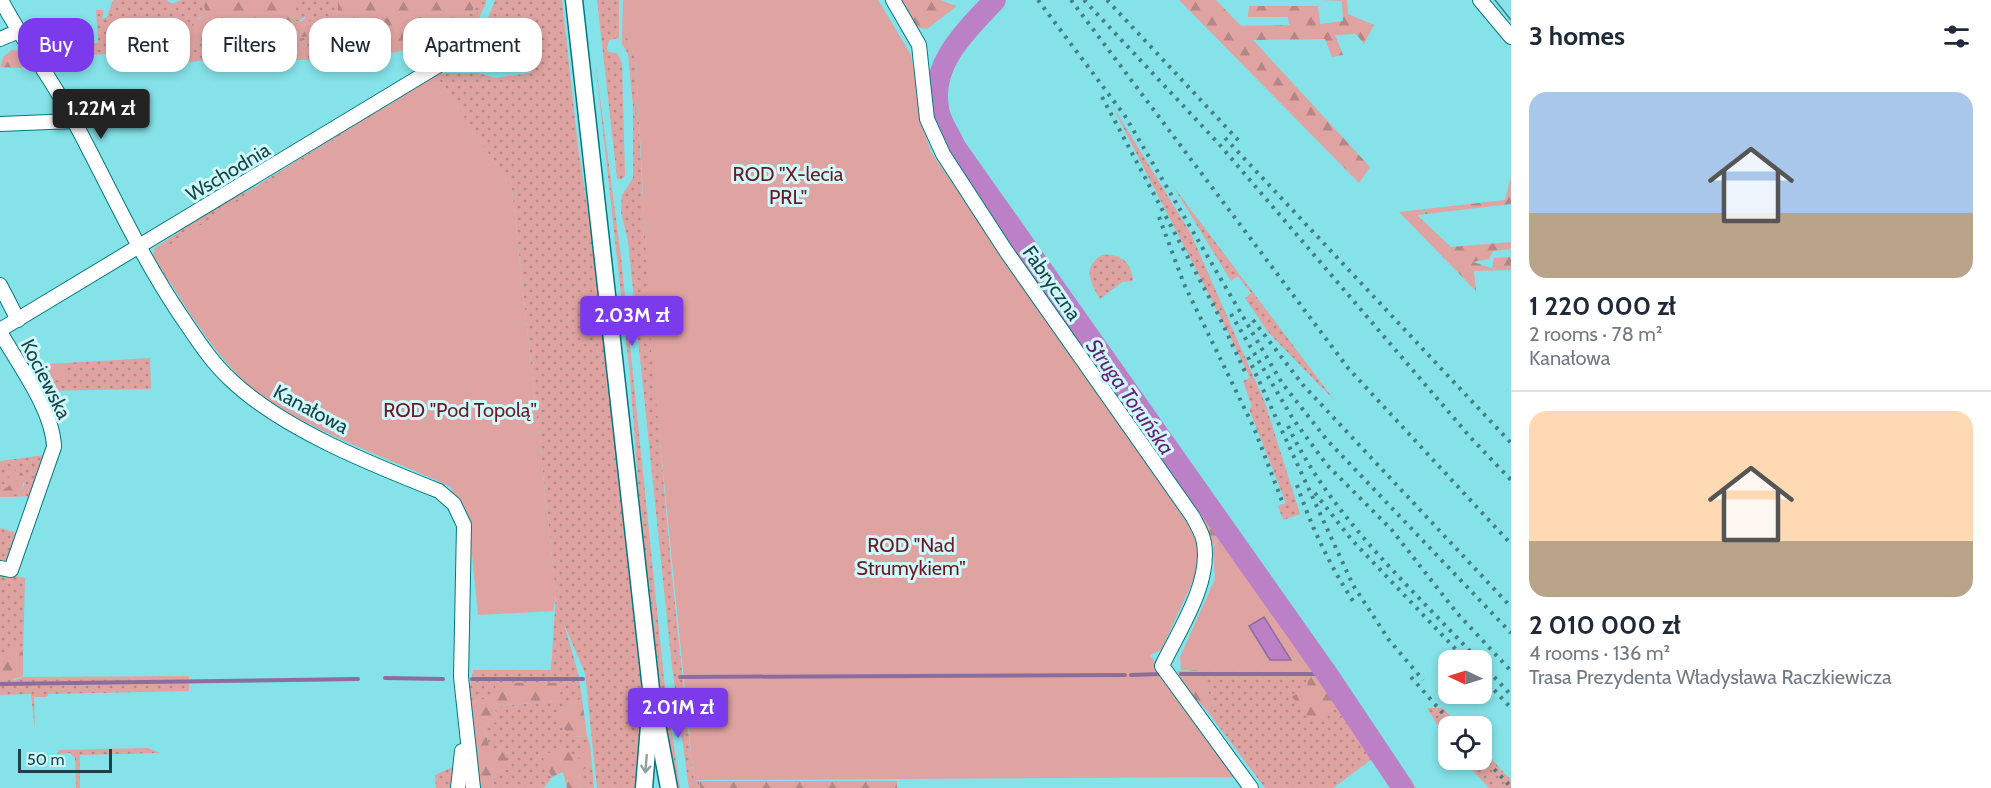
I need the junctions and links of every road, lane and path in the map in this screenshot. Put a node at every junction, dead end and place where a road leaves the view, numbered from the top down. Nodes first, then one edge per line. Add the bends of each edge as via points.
1 (1, 0) edge
2 (574, 0) edge
3 (893, 0) edge
4 (1480, 0) edge
5 (18, 29) edge
6 (18, 31) edge
7 (1511, 37) edge
8 (0, 39) edge
9 (44, 72) edge
10 (428, 72) edge
11 (74, 121) junction
12 (0, 124) edge
13 (139, 249) junction
14 (0, 285) edge
15 (18, 320) junction
16 (0, 331) edge
17 (0, 568) edge
18 (652, 698) junction
19 (465, 732) junction
20 (458, 788) edge
21 (473, 788) edge
22 (644, 788) edge
23 (669, 788) edge
24 (1251, 788) edge

1 - 5 street, Kanałowa
2 - 18 main road
3 - 24 street, Fabryczna via 919,45 927,119 943,154 1006,251 1193,517 1204,540 1205,564 1197,591 1162,666
4 - 7 street
6 - 8 street
9 - 11 street, Kanałowa
10 - 13 street, Wschodnia
11 - 12 street
11 - 13 street, Kanałowa
13 - 15 street, Wschodnia
13 - 19 street, Kanałowa via 200,345 231,380 270,412 438,491 454,504 464,525 461,677
14 - 15 street
15 - 16 street, Wschodnia
16 - 17 street, Kociewska via 49,421 54,447 11,570
18 -> 22 main road
18 - 23 main road
19 - 20 street
19 - 21 street, Kanałowa

